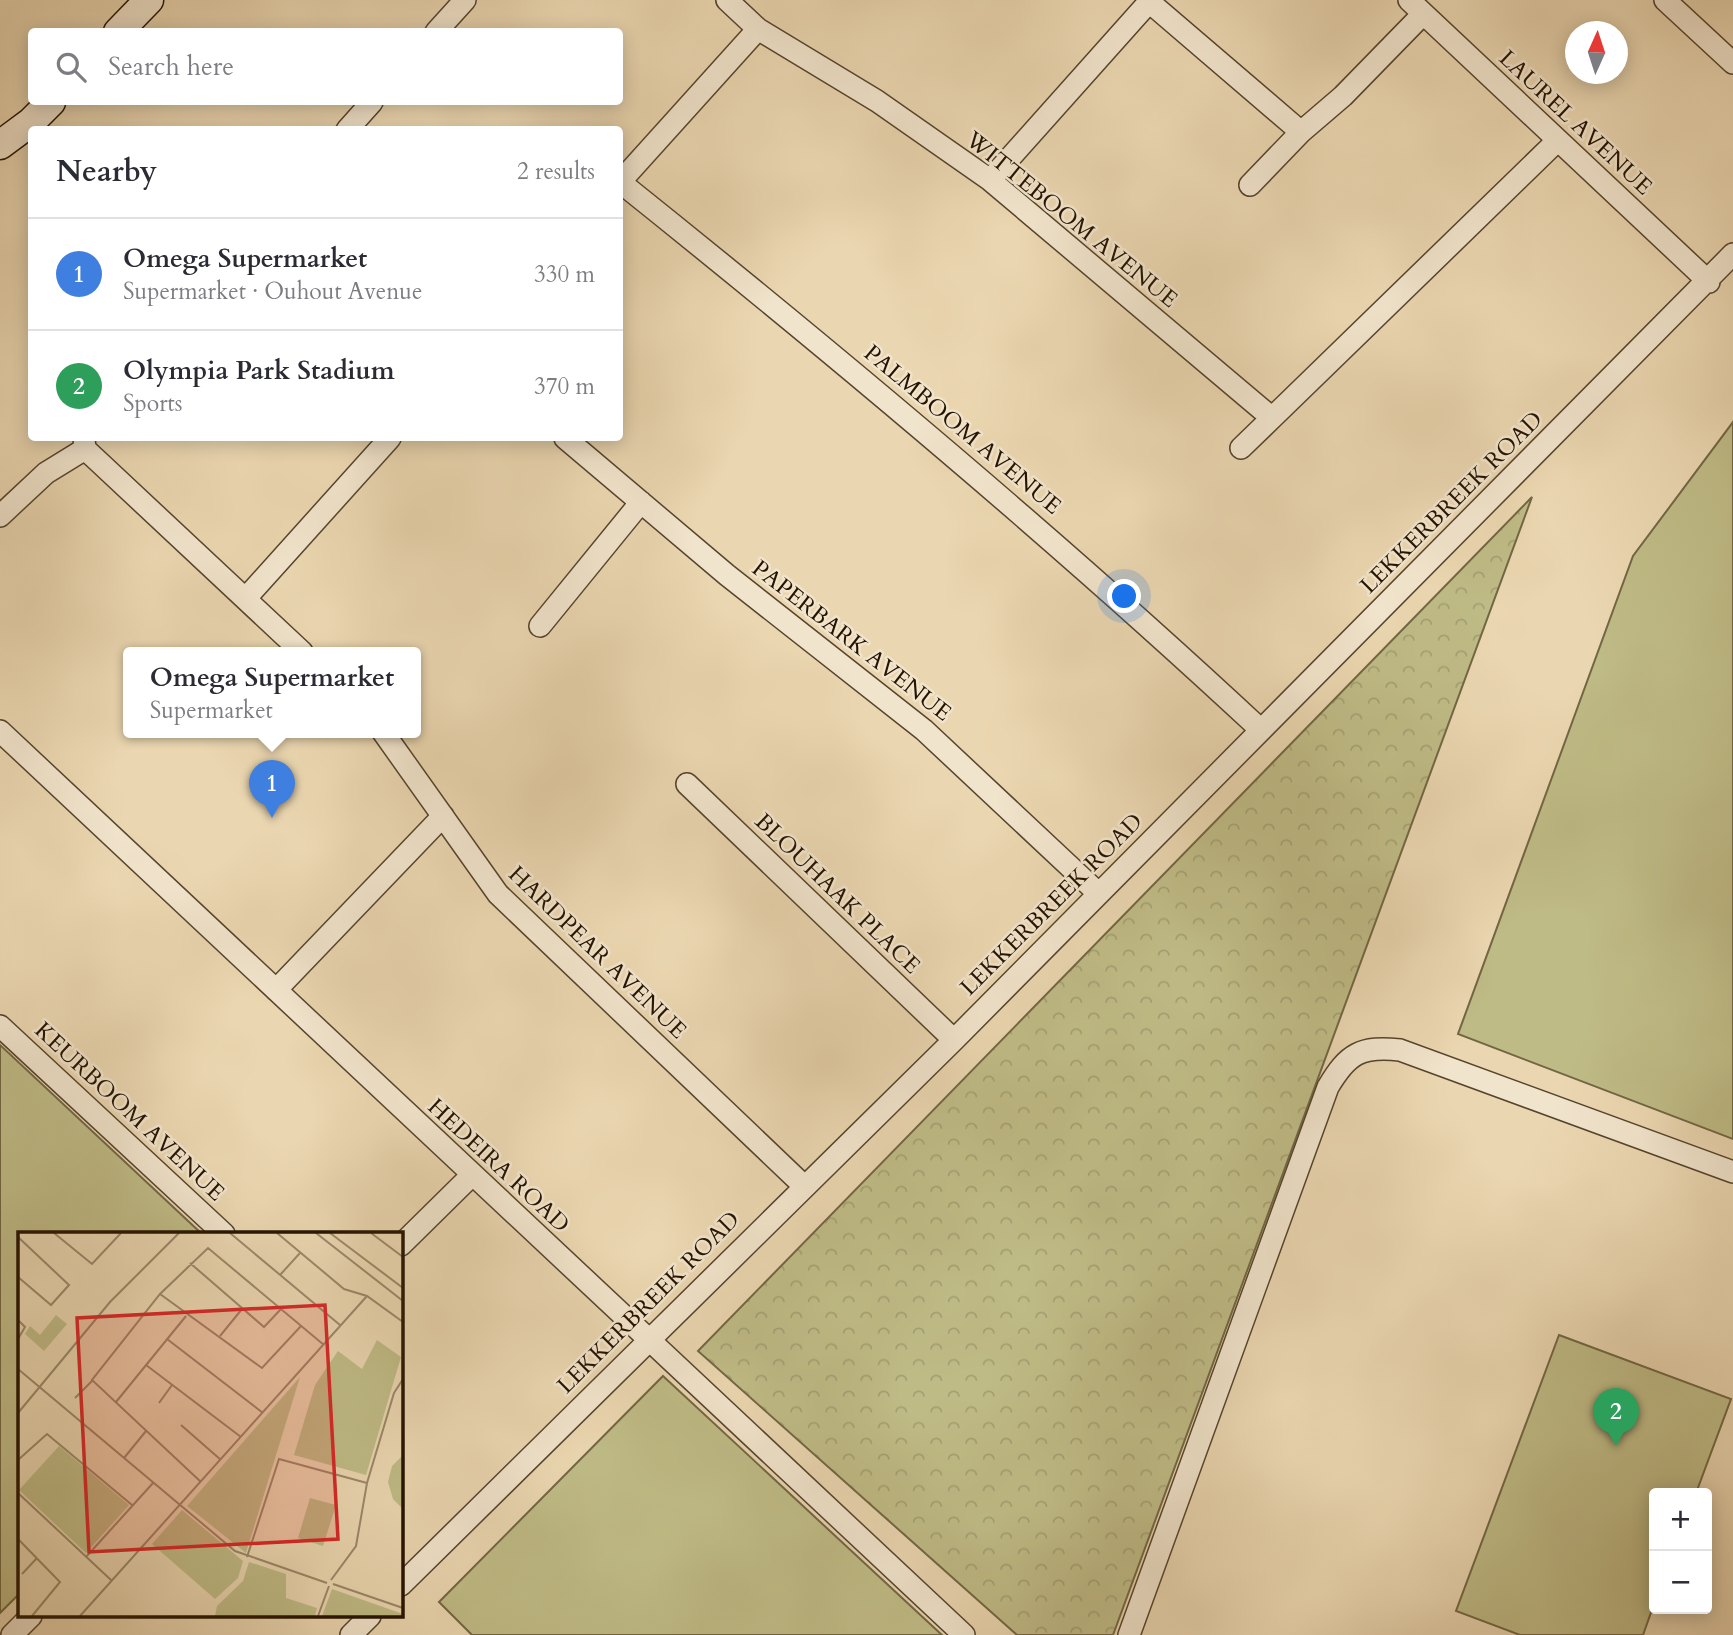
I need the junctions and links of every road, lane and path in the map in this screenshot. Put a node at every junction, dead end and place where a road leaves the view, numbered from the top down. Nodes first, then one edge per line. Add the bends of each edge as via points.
1 (149, 0) edge
2 (465, 0) edge
3 (727, 0) edge
4 (1665, 0) edge
5 (1148, 1) edge
6 (1416, 7) edge
7 (122, 28) edge
8 (440, 28) edge
9 (758, 29) junction
10 (1733, 63) edge
11 (48, 105) edge
12 (370, 105) edge
13 (32, 122) junction
14 (30, 126) edge
15 (351, 126) edge
16 (28, 130) edge
17 (1301, 132) junction
18 (1557, 141) junction
19 (0, 145) edge
20 (0, 167) edge
21 (623, 179) edge
22 (990, 180) junction
23 (623, 184) edge
24 (1250, 186) dead end
25 (1733, 254) edge
26 (1709, 282) junction
27 (1272, 418) junction
28 (387, 441) edge
29 (569, 441) edge
30 (85, 443) edge
31 (1241, 448) dead end
32 (641, 502) junction
33 (0, 516) edge
34 (246, 598) junction
35 (540, 626) dead end
36 (297, 647) edge
37 (0, 730) edge
38 (1261, 730) junction
39 (387, 738) edge
40 (687, 784) dead end
41 (443, 816) junction
42 (1098, 892) junction
43 (276, 990) junction
44 (0, 1026) edge
45 (954, 1040) junction
46 (1733, 1172) edge
47 (471, 1176) junction
48 (804, 1186) junction
49 (221, 1232) edge
50 (402, 1244) edge
51 (648, 1339) junction
52 (402, 1584) edge
53 (29, 1618) edge
54 (368, 1618) edge
55 (12, 1635) edge
56 (351, 1635) edge
57 (964, 1635) edge
58 (1129, 1635) edge

1 - 7 main road
2 - 8 street
3 - 9 street, WITTEBOOM AVENUE
4 - 10 street
5 - 17 street
5 - 22 street
6 - 17 street via 1343,96
6 - 18 street, LAUREL AVENUE
9 - 21 street
9 - 22 street, WITTEBOOM AVENUE via 877,102
11 - 13 main road
12 - 15 street
13 - 14 main road
13 - 19 main road
16 - 20 main road
17 - 24 street
18 - 26 street, LAUREL AVENUE
18 - 27 street
22 - 27 street, WITTEBOOM AVENUE
23 - 38 street, PALMBOOM AVENUE via 993,488
25 - 26 street, LEKKERBREEK ROAD
26 - 38 street, LEKKERBREEK ROAD
27 - 31 street
28 - 34 street
29 - 32 street, PAPERBARK AVENUE
30 - 33 street
30 - 34 street
32 - 35 street
32 - 42 street, PAPERBARK AVENUE via 924,730
34 - 36 street
37 - 43 street, HEDEIRA ROAD
38 - 42 street, LEKKERBREEK ROAD
39 - 41 street, HARDPEAR AVENUE
40 - 45 street, BLOUHAAK PLACE
41 - 43 street
41 - 48 street, HARDPEAR AVENUE via 498,894
42 - 45 street, LEKKERBREEK ROAD
43 - 47 street, HEDEIRA ROAD
44 - 49 street, KEURBOOM AVENUE
45 - 48 street, LEKKERBREEK ROAD
46 - 58 street via 1400,1050 1378,1048 1355,1054 1341,1065 1328,1087
47 - 50 street
47 - 51 street, HEDEIRA ROAD
48 - 51 street, LEKKERBREEK ROAD
51 - 52 street, LEKKERBREEK ROAD
51 - 57 street, HEDEIRA ROAD
53 - 55 street
54 - 56 street

